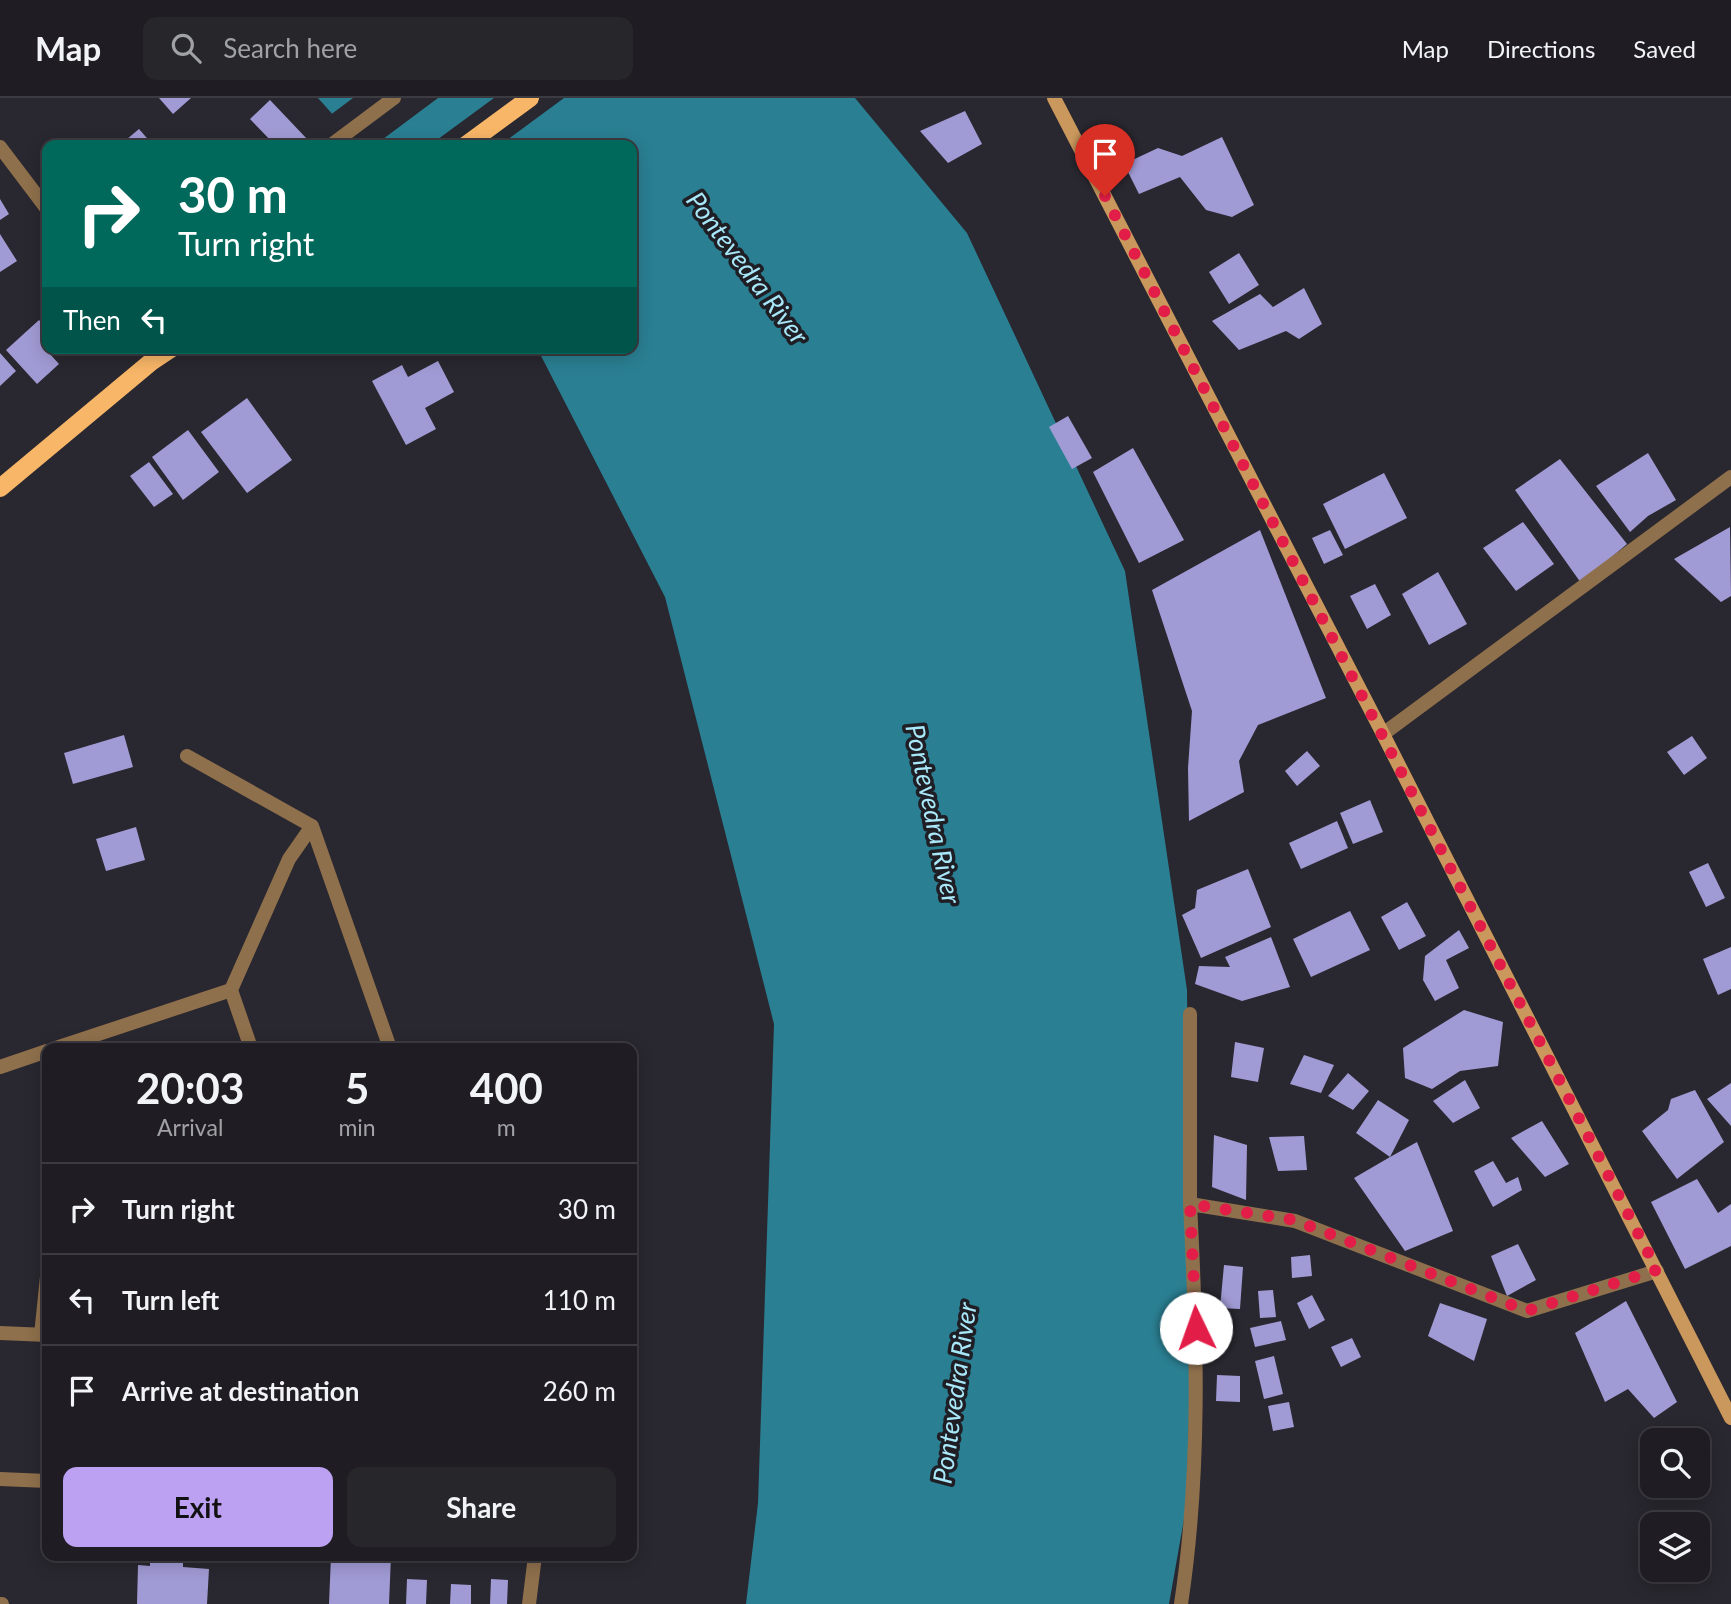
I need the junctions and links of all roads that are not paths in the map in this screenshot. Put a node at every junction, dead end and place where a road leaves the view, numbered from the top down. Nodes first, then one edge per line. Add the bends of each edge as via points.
1 (394, 98) edge
2 (530, 98) edge
3 (1054, 98) edge
4 (338, 140) edge
5 (473, 140) edge
6 (0, 147) edge
7 (42, 202) edge
8 (147, 355) edge
9 (1731, 477) edge
10 (0, 488) edge
11 (1383, 734) junction
12 (187, 756) dead end
13 (312, 826) junction
14 (230, 990) junction
15 (1190, 1014) dead end
16 (70, 1043) edge
17 (249, 1043) edge
18 (388, 1043) edge
19 (42, 1053) edge
20 (0, 1067) edge
21 (1190, 1204) junction
22 (1657, 1270) junction
23 (0, 1333) edge
24 (42, 1335) edge
25 (1731, 1418) edge
26 (0, 1479) edge
27 (42, 1481) edge
28 (534, 1561) edge
29 (529, 1604) edge
30 (1181, 1604) edge

1 - 4 street
2 - 5 main road
3 - 11 main road
6 - 7 street
8 - 10 main road
9 - 11 street
11 - 22 main road
12 - 13 street
13 - 14 street via 289,859
13 - 18 street
14 - 16 street
14 - 17 street
15 - 21 street
19 - 20 street
21 - 22 street via 1294,1220 1527,1311
21 - 30 street via 1196,1328 1194,1453 1191,1538
22 - 25 main road
23 - 24 street
26 - 27 street
28 - 29 street

